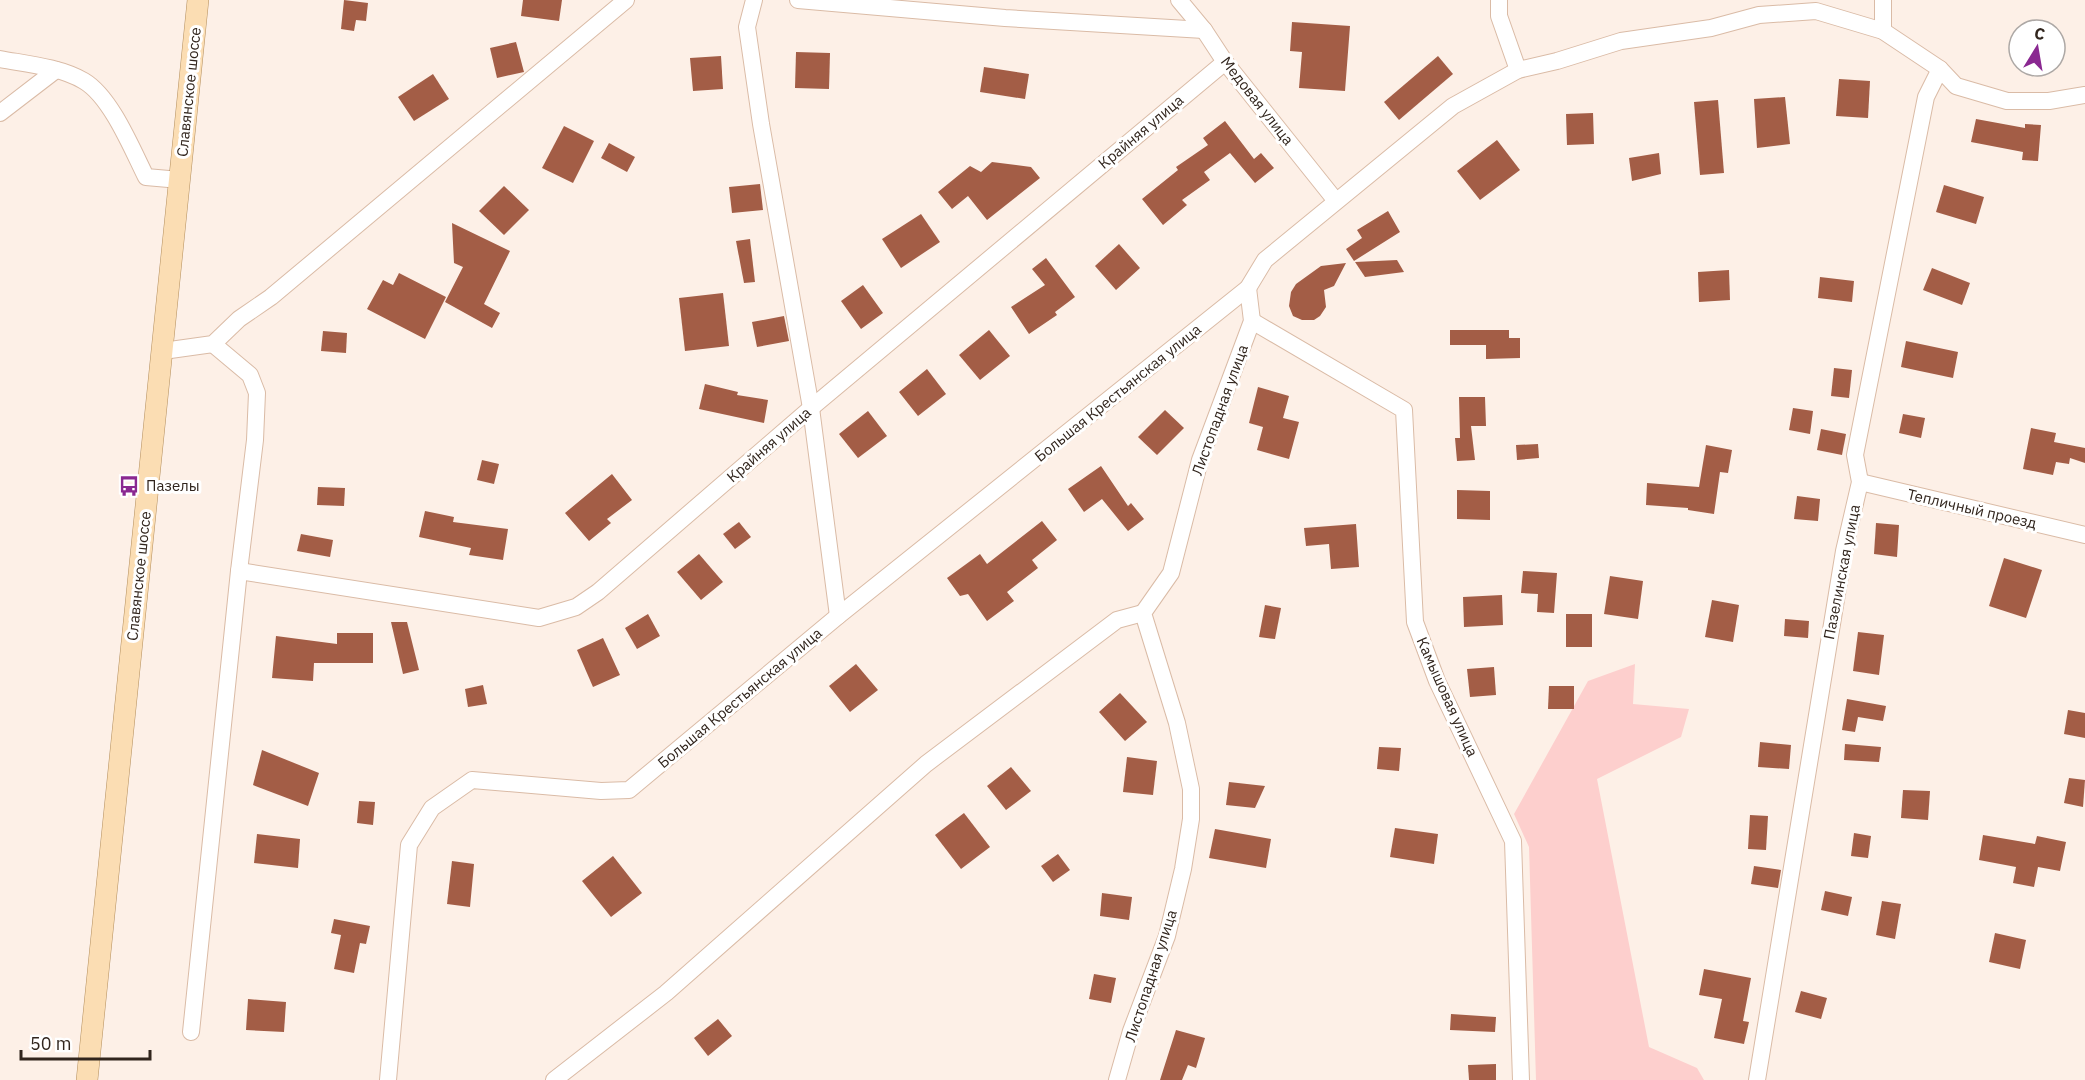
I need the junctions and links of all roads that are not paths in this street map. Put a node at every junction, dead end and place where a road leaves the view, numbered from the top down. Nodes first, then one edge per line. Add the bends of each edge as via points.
1 (198, 0) edge
2 (626, 0) edge
3 (754, 0) edge
4 (798, 0) edge
5 (1179, 0) edge
6 (1499, 0) edge
7 (1883, 0) edge
8 (1204, 30) junction
9 (1883, 31) junction
10 (0, 59) edge
11 (1225, 62) junction
12 (1940, 69) junction
13 (56, 70) junction
14 (1518, 70) junction
15 (2085, 95) edge
16 (0, 113) edge
17 (180, 180) junction
18 (1336, 201) junction
19 (1248, 288) junction
20 (1252, 321) junction
21 (213, 344) junction
22 (163, 351) junction
23 (811, 408) junction
24 (1860, 482) junction
25 (2085, 535) edge
26 (239, 571) junction
27 (1143, 613) junction
28 (838, 616) junction
29 (192, 1032) dead end
30 (87, 1080) edge
31 (388, 1080) edge
32 (554, 1080) edge
33 (1118, 1080) edge
34 (1521, 1080) edge
35 (1757, 1080) edge

1 - 17 main road, Славянское шоссе
2 - 21 street
3 - 23 street via 747,27
4 - 8 street
5 - 8 street, Медовая улица
6 - 14 street via 1499,16
7 - 9 street
8 - 11 street, Медовая улица
9 - 12 street, Большая Крестьянская улица
9 - 14 street, Большая Крестьянская улица via 1816,11 1759,15 1711,28 1621,41
10 - 13 street
11 - 18 street, Медовая улица
11 - 23 street, Крайняя улица
12 - 15 street, Большая Крестьянская улица via 1956,86 2007,101 2049,101
12 - 24 street, Пазелинская улица via 1926,97 1855,455
13 - 16 street
13 - 17 street via 85,81 105,99 146,177
14 - 18 street, Большая Крестьянская улица via 1453,106
17 - 22 main road, Славянское шоссе
18 - 19 street, Большая Крестьянская улица via 1265,260
19 - 20 street, Листопадная улица
19 - 28 street, Большая Крестьянская улица
20 - 27 street, Листопадная улица via 1200,460 1171,573
20 - 34 street, Камышовая улица via 1404,410 1415,622 1437,681 1513,841
21 - 22 street
21 - 26 street via 249,375 257,393
22 - 30 main road, Славянское шоссе
23 - 26 street, Крайняя улица via 598,592 576,607 558,613 539,618
23 - 28 street
24 - 25 street, Тепличный проезд
24 - 35 street, Пазелинская улица via 1844,551
26 - 29 street
27 - 32 street via 1117,620 926,764 666,993
27 - 33 street, Листопадная улица via 1177,723 1191,789 1191,819 1167,936 1131,1031
28 - 31 street, Большая Крестьянская улица via 629,790 472,780 432,808 409,845

